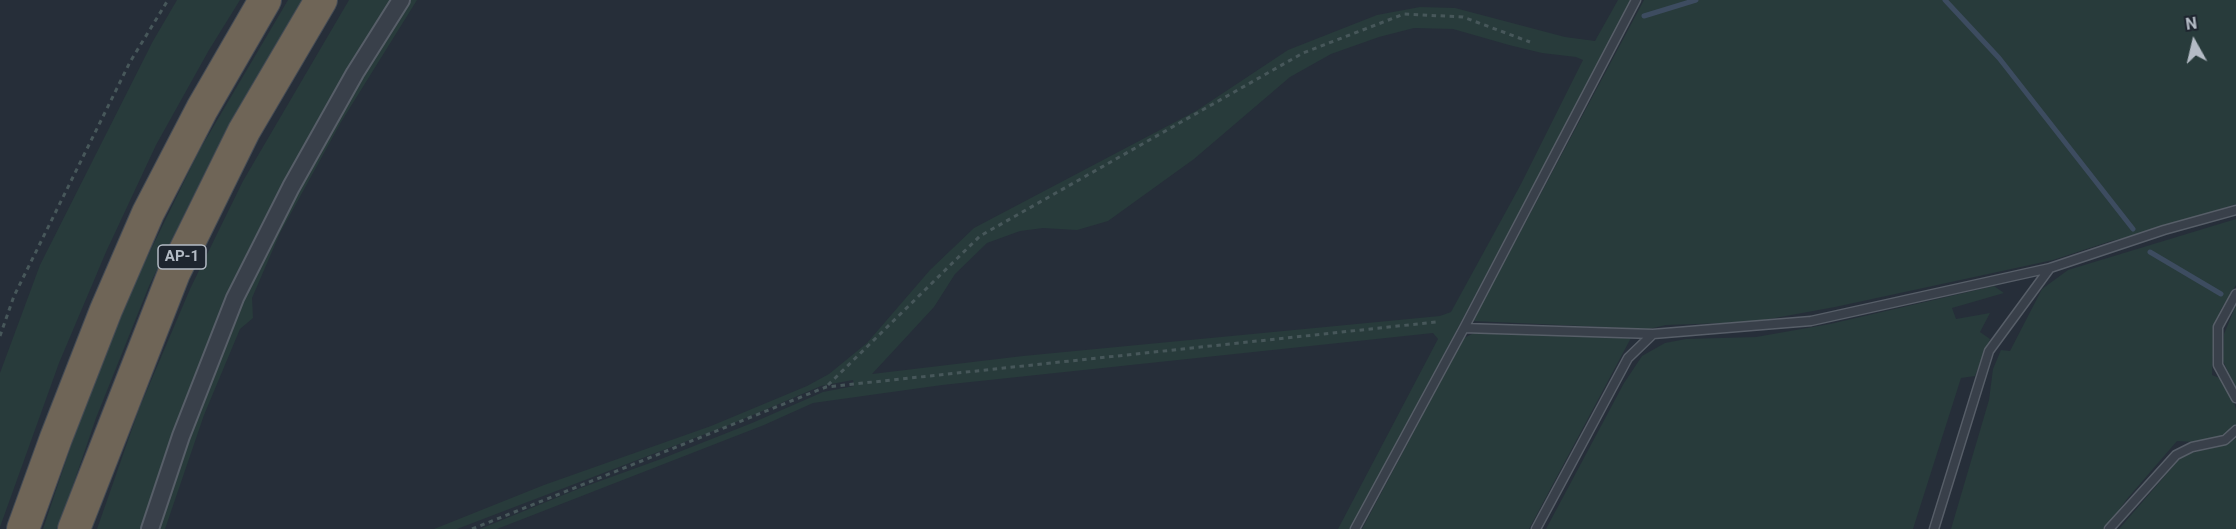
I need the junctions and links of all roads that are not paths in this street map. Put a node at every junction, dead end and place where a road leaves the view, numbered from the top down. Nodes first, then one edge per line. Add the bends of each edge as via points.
1 (321, 0) edge
2 (401, 0) edge
3 (1636, 0) edge
4 (264, 4) edge
5 (2236, 210) edge
6 (2050, 268) junction
7 (2236, 294) edge
8 (1464, 328) junction
9 (1653, 334) junction
10 (2236, 398) edge
11 (2236, 430) edge
12 (23, 529) edge
13 (74, 529) edge
14 (150, 529) edge
15 (1355, 529) edge
16 (1536, 529) edge
17 (1934, 529) edge
18 (2109, 529) edge

1 - 13 highway, AP-1 via 244,131 174,273
2 - 14 street via 291,187 235,297
3 - 8 lane
4 - 12 highway, AP-1 via 202,109 148,213 106,310
5 - 6 lane
6 - 9 lane via 1811,321
6 - 17 lane via 1989,351
7 - 10 lane via 2218,327 2218,365
8 - 9 lane
8 - 15 lane
9 - 16 lane via 1628,358
11 - 18 lane via 2225,440 2176,455

